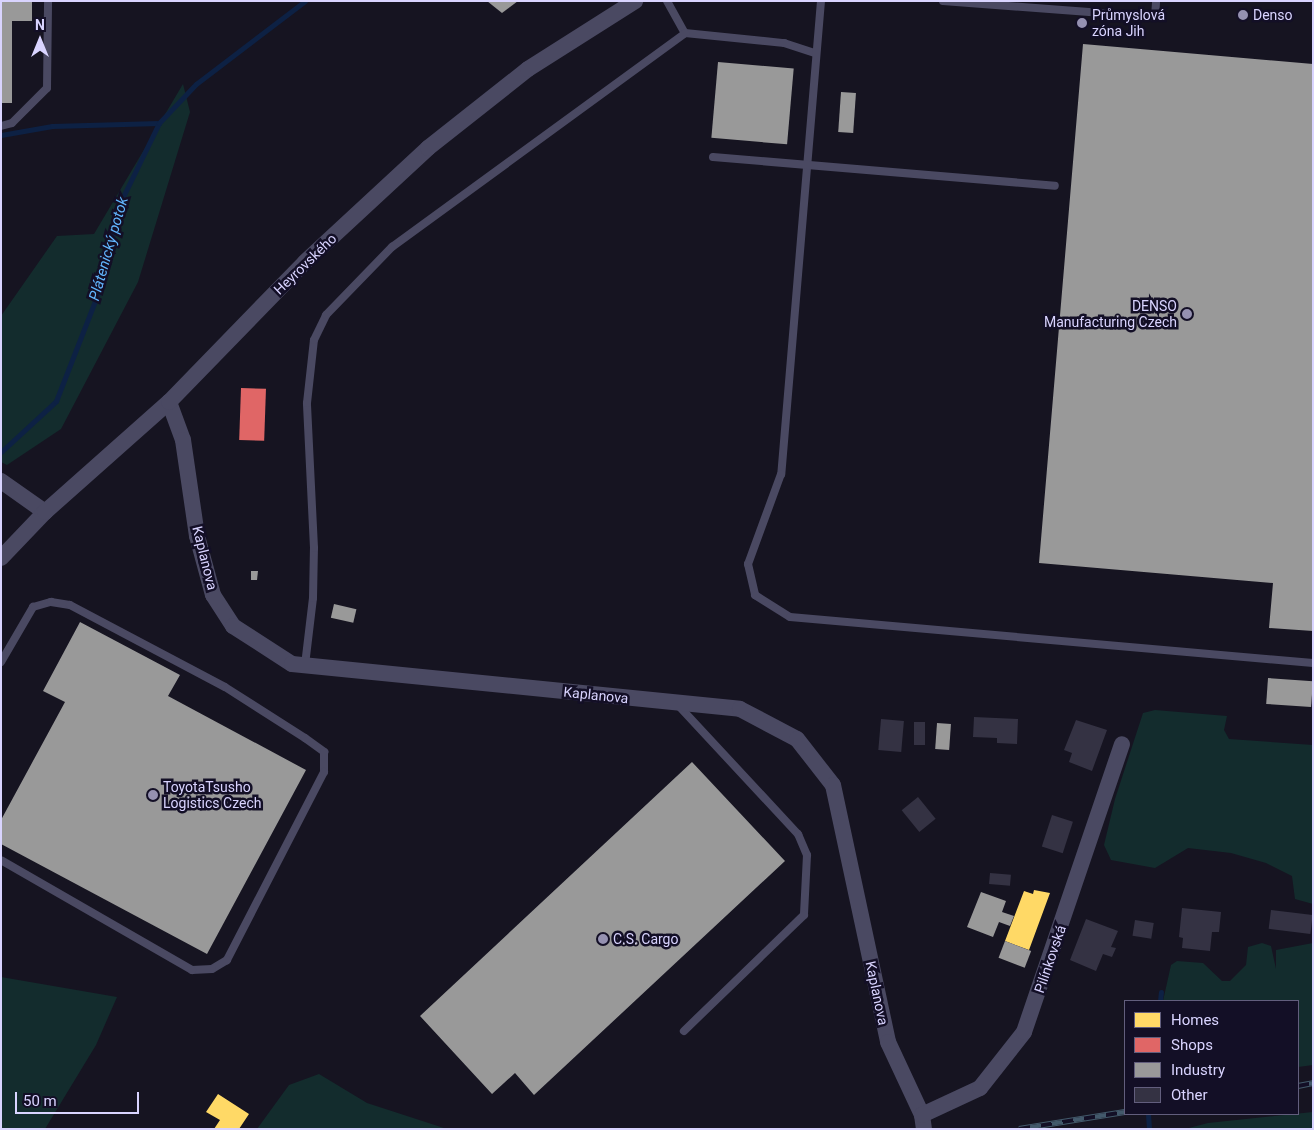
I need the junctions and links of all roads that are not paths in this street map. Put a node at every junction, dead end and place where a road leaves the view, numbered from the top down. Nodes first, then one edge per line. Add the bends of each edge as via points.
1 (48, 1) edge
2 (635, 1) edge
3 (666, 1) edge
4 (821, 1) edge
5 (944, 1) edge
6 (1156, 1) edge
7 (685, 33) junction
8 (815, 53) junction
9 (1, 126) edge
10 (713, 157) dead end
11 (806, 165) junction
12 (1055, 186) dead end
13 (169, 402) junction
14 (1, 481) edge
15 (45, 512) junction
16 (1, 558) edge
17 (1, 662) edge
18 (1313, 663) edge
19 (305, 665) junction
20 (676, 703) junction
21 (1122, 744) dead end
22 (1, 860) edge
23 (684, 1031) dead end
24 (923, 1122) edge

1 - 9 lane via 47,88 12,123
2 - 13 street, Heyrovského via 528,69 428,148 305,262
3 - 7 lane
4 - 8 lane
5 - 6 lane via 1155,17
7 - 8 lane via 784,43
7 - 19 lane via 392,246 326,315 314,340 307,403 314,548 313,598
8 - 11 lane
10 - 11 lane
11 - 12 lane
11 - 18 lane via 781,474 748,564 755,595 790,617
13 - 15 street, Heyrovského
13 - 19 street, Kaplanova via 183,440 197,536 213,595 233,626 292,664
14 - 15 street
15 - 16 street, Heyrovského
17 - 22 lane via 33,607 51,602 70,605 225,687 305,738 324,752 324,772 227,960 212,969 192,970
19 - 20 street, Kaplanova
20 - 23 lane via 798,834 807,855 804,915
20 - 24 street, Kaplanova via 740,710 797,739 833,785 888,1042
21 - 24 street, Pilínkovská via 1024,1032 980,1088

